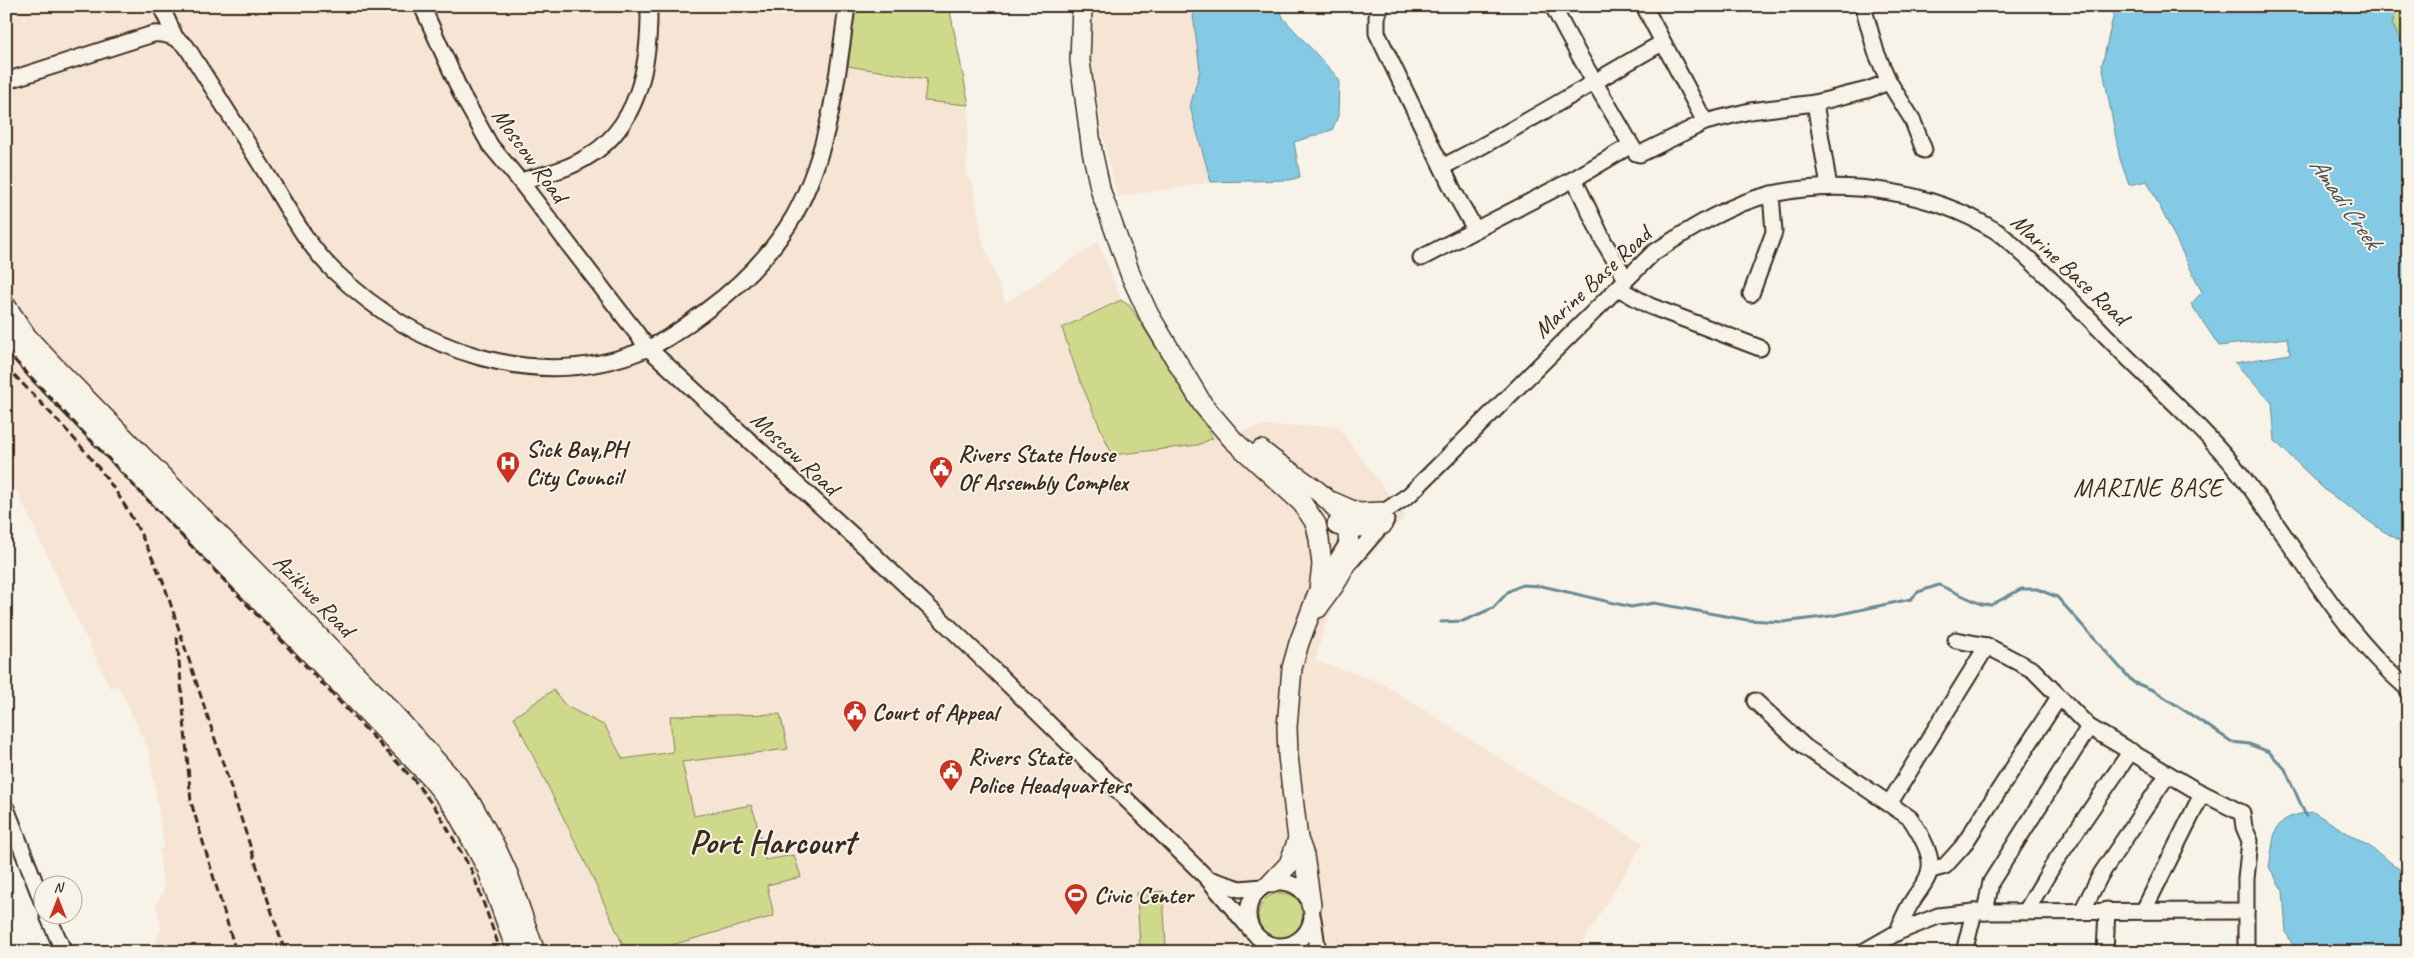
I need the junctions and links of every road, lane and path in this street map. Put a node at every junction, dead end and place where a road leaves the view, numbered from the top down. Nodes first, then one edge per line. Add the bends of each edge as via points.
1 (161, 6) edge
2 (422, 6) edge
3 (649, 6) edge
4 (847, 6) edge
5 (1082, 6) edge
6 (1381, 6) edge
7 (1553, 6) edge
8 (1644, 6) edge
9 (1864, 6) edge
10 (175, 37) junction
11 (1662, 43) junction
12 (6, 81) edge
13 (1595, 81) junction
14 (1888, 82) junction
15 (1815, 103) junction
16 (1705, 122) junction
17 (1630, 145) junction
18 (1924, 150) dead end
19 (1442, 167) junction
20 (1574, 179) junction
21 (520, 181) junction
22 (1829, 187) junction
23 (1771, 194) junction
24 (1475, 229) junction
25 (1421, 258) dead end
26 (1622, 283) junction
27 (1751, 294) dead end
28 (6, 306) edge
29 (6, 335) edge
30 (648, 348) junction
31 (1760, 348) dead end
32 (1180, 366) junction
33 (1332, 502) junction
34 (1302, 503) junction
35 (1365, 526) junction
36 (1343, 571) junction
37 (1319, 590) junction
38 (1308, 624) junction
39 (1956, 640) dead end
40 (1987, 646) junction
41 (2408, 689) edge
42 (2059, 697) junction
43 (1754, 701) dead end
44 (2089, 727) junction
45 (2131, 751) junction
46 (2168, 774) junction
47 (2202, 794) junction
48 (1889, 804) junction
49 (6, 808) edge
50 (1298, 839) junction
51 (1931, 870) junction
52 (32, 876) edge
53 (1207, 878) junction
54 (1266, 885) junction
55 (2108, 910) junction
56 (2144, 910) junction
57 (2246, 910) junction
58 (1312, 911) junction
59 (2026, 911) junction
60 (2082, 911) junction
61 (1979, 912) junction
62 (52, 926) edge
63 (1252, 931) junction
64 (1898, 932) junction
65 (1272, 948) edge
66 (64, 952) edge
67 (517, 952) edge
68 (535, 952) edge
69 (1318, 952) edge
70 (1863, 952) edge
71 (1964, 952) edge
72 (2104, 952) edge
73 (2246, 952) edge

1 - 10 street
2 - 21 street, Moscow Road via 458,87 486,137
3 - 21 street via 639,94 618,132 601,149 582,161
4 - 30 street via 829,114 814,170 795,214 774,246 738,283 684,328
5 - 32 main road via 1080,61 1085,110 1101,192 1131,276 1149,315
6 - 19 street via 1377,34
7 - 13 street
8 - 11 street
9 - 14 street
10 - 12 street via 153,34
10 - 30 street via 186,46 307,240 334,271 389,316 432,341 495,362 539,368 593,364
11 - 13 street
11 - 16 street
13 - 17 street
13 - 19 street via 1561,103
14 - 15 street
14 - 18 street via 1912,119
15 - 16 street via 1750,111
15 - 22 street
16 - 17 street via 1640,154 1636,154
17 - 20 street
19 - 24 street
20 - 24 street
20 - 26 street
21 - 30 street, Moscow Road
22 - 23 street, Marine Base Road
22 - 41 street, Marine Base Road via 1897,194 1932,203 1998,232 2032,261 2237,470 2352,630
23 - 26 street, Marine Base Road via 1694,226 1653,254
23 - 27 street via 1774,232
24 - 25 street
26 - 31 street via 1650,306
26 - 35 street, Marine Base Road via 1409,495
28 - 68 main road, Azikiwe Road via 27,337 52,364 382,701 455,782 495,846
29 - 67 main road, Azikiwe Road via 36,370 431,778 454,807 488,868
30 - 53 street, Moscow Road via 873,554
32 - 33 main road via 1251,442
32 - 34 main road via 1203,405 1233,440
33 - 35 main road via 1342,516
33 - 35 main road via 1358,513
34 - 35 main road via 1330,521
34 - 37 main road via 1316,524 1321,546
35 - 36 main road
35 - 36 street
35 - 37 street via 1331,567
36 - 38 main road
37 - 38 main road
38 - 50 main road via 1292,668 1287,727
39 - 40 street
40 - 42 street via 2033,670
40 - 48 street
42 - 44 street
42 - 51 street via 1963,846 1945,866
43 - 48 street via 1804,747
44 - 45 street
44 - 61 street via 1991,882
45 - 46 street
45 - 59 street via 2055,862
46 - 47 street
46 - 60 street via 2101,874
47 - 56 street
47 - 57 street via 2242,813 2250,840
48 - 51 street via 1910,818 1920,833 1932,859
49 - 52 street
50 - 54 main road via 1289,864
50 - 58 main road via 1304,855
51 - 64 street via 1904,914
53 - 54 street, Moscow Road via 1240,889
53 - 63 street, Moscow Road
54 - 58 street via 1283,882 1295,886 1305,894
54 - 63 street via 1253,896 1248,907
55 - 56 street
55 - 60 street
55 - 72 street
56 - 57 street
57 - 73 street
58 - 65 street via 1305,935 1297,942
58 - 69 street
59 - 60 street
59 - 61 street
61 - 64 street via 1938,916
61 - 71 street
62 - 66 street
63 - 65 street
64 - 70 street

